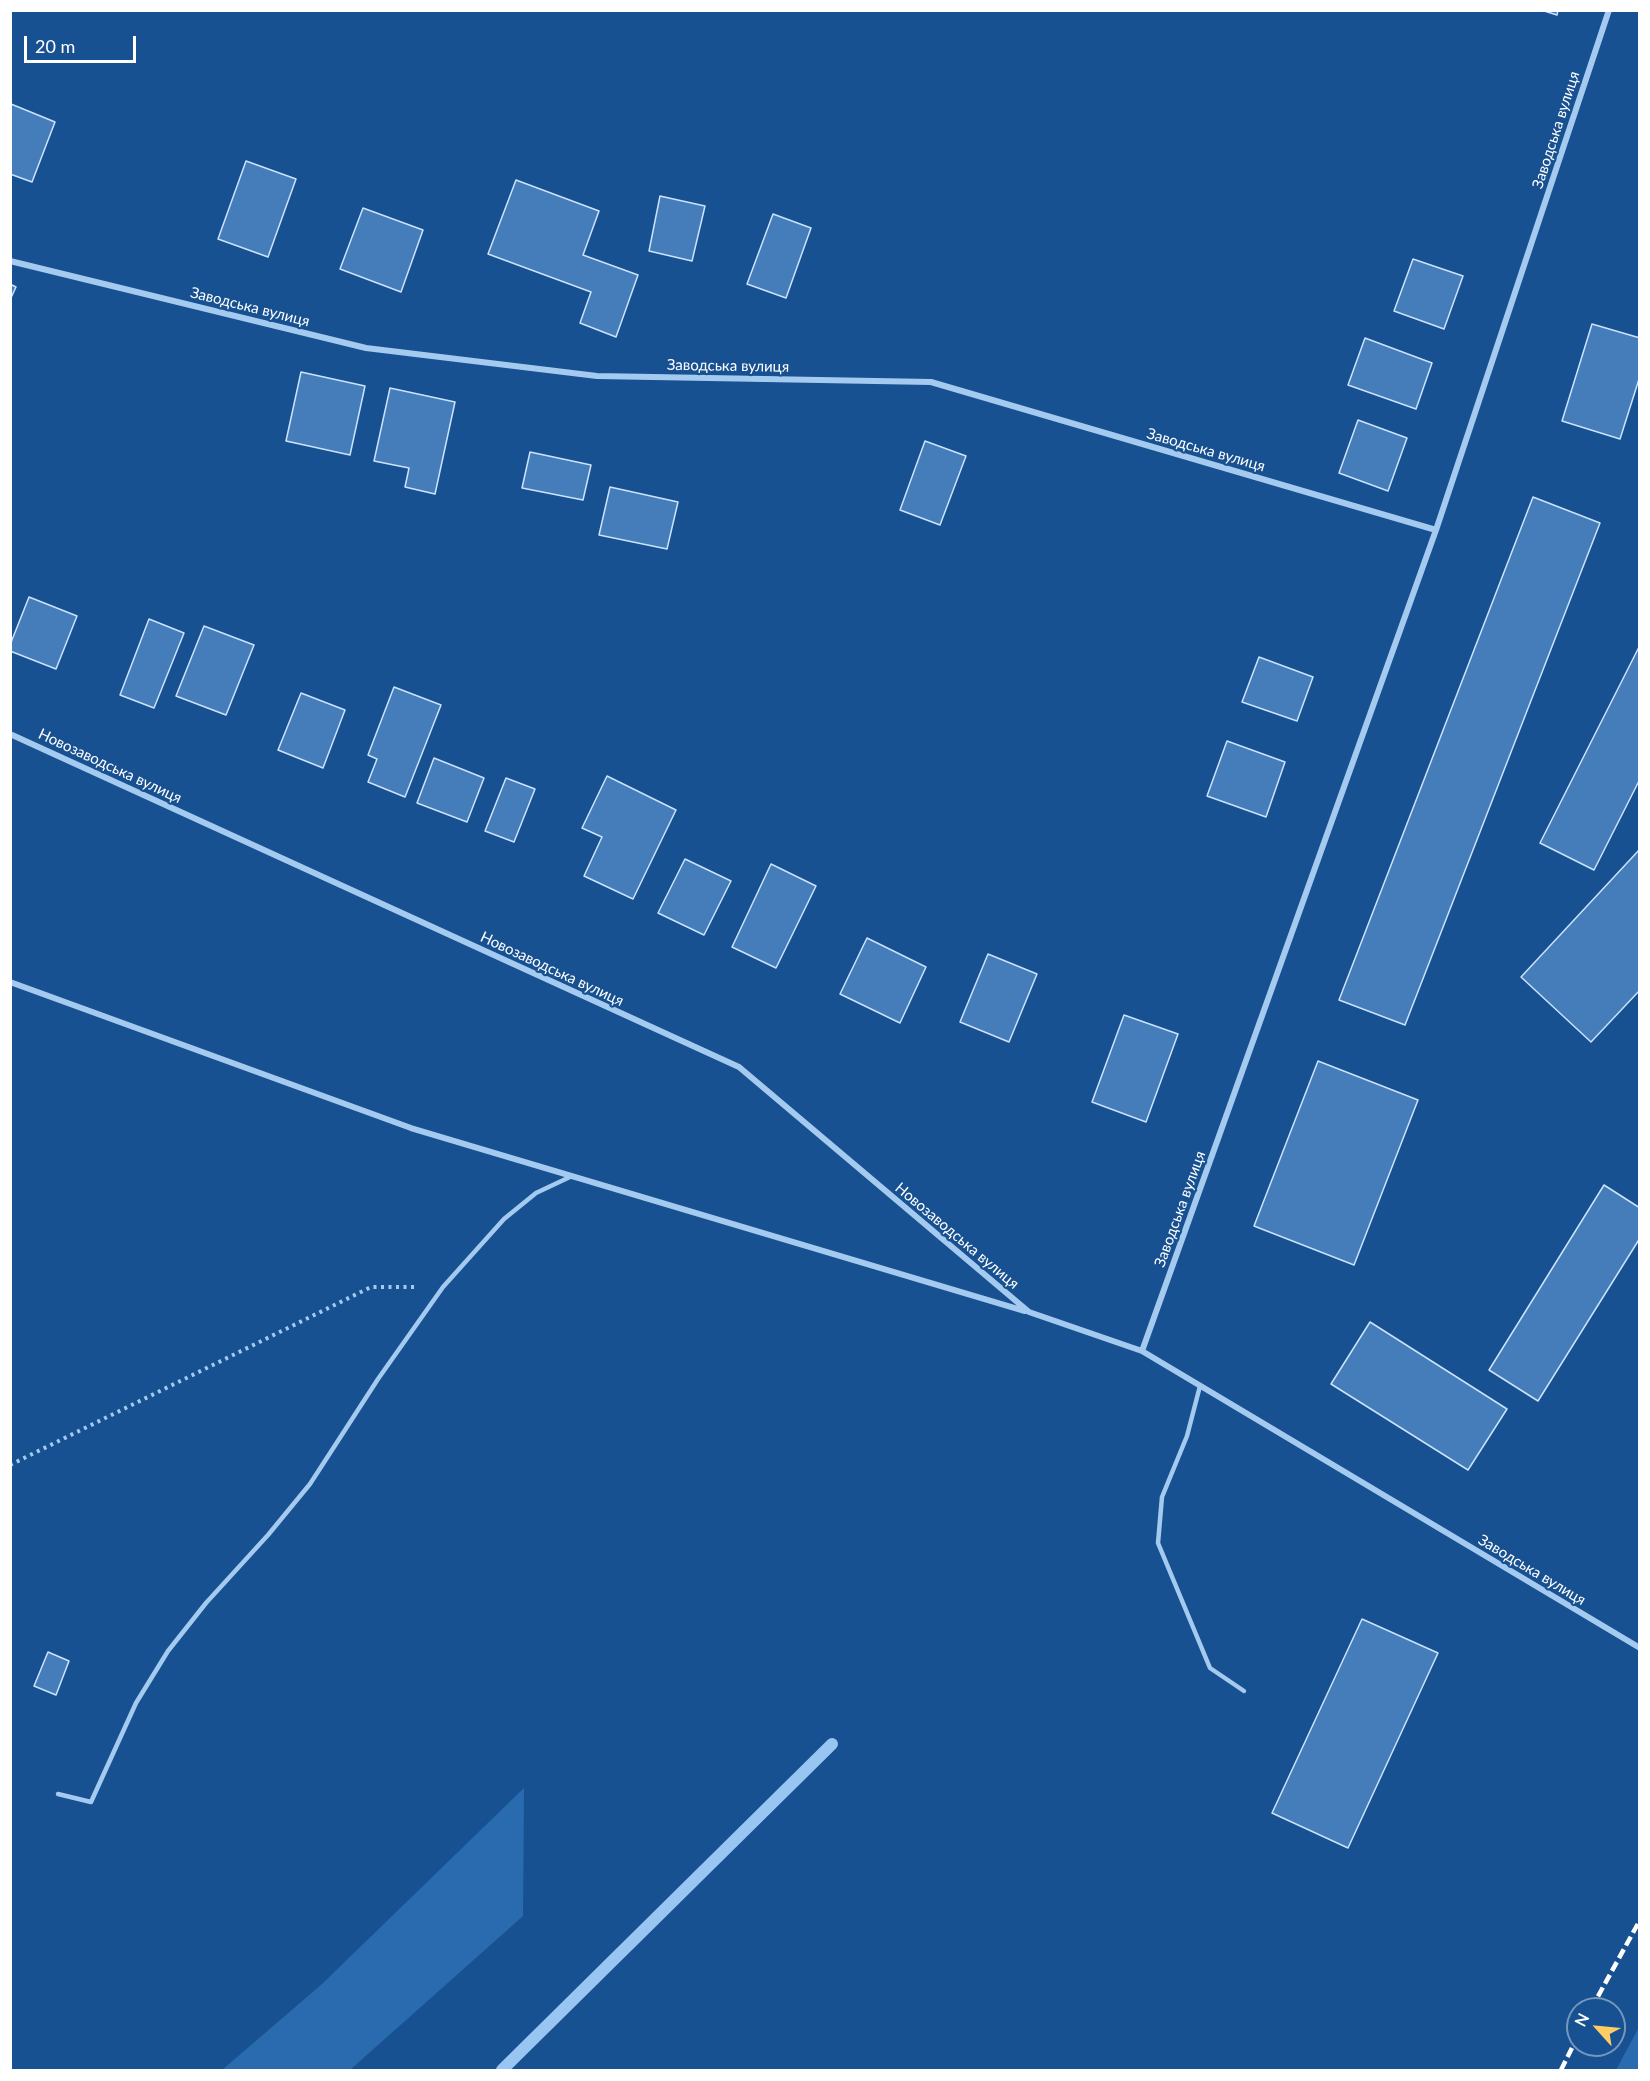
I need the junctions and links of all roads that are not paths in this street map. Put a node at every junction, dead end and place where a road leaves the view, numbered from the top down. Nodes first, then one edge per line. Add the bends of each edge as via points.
1 (1609, 10) edge
2 (10, 261) edge
3 (1436, 530) junction
4 (10, 734) edge
5 (10, 982) edge
6 (572, 1176) junction
7 (1029, 1312) junction
8 (1142, 1351) junction
9 (1200, 1386) junction
10 (1640, 1648) edge
11 (1244, 1691) dead end
12 (58, 1794) dead end

1 - 3 street, Заводська вулиця
2 - 3 street, Заводська вулиця via 366,348 597,376 932,382
3 - 8 street, Заводська вулиця
4 - 7 street, Новозаводська вулиця via 739,1067
5 - 6 street, Новозаводська вулиця via 411,1128
6 - 7 street, Новозаводська вулиця
6 - 12 lane via 536,1193 504,1219 443,1287 310,1484 168,1651 136,1703 91,1802
7 - 8 street, Новозаводська вулиця
8 - 9 street, Заводська вулиця
9 - 10 street, Заводська вулиця
9 - 11 lane via 1187,1436 1162,1497 1158,1543 1210,1668

